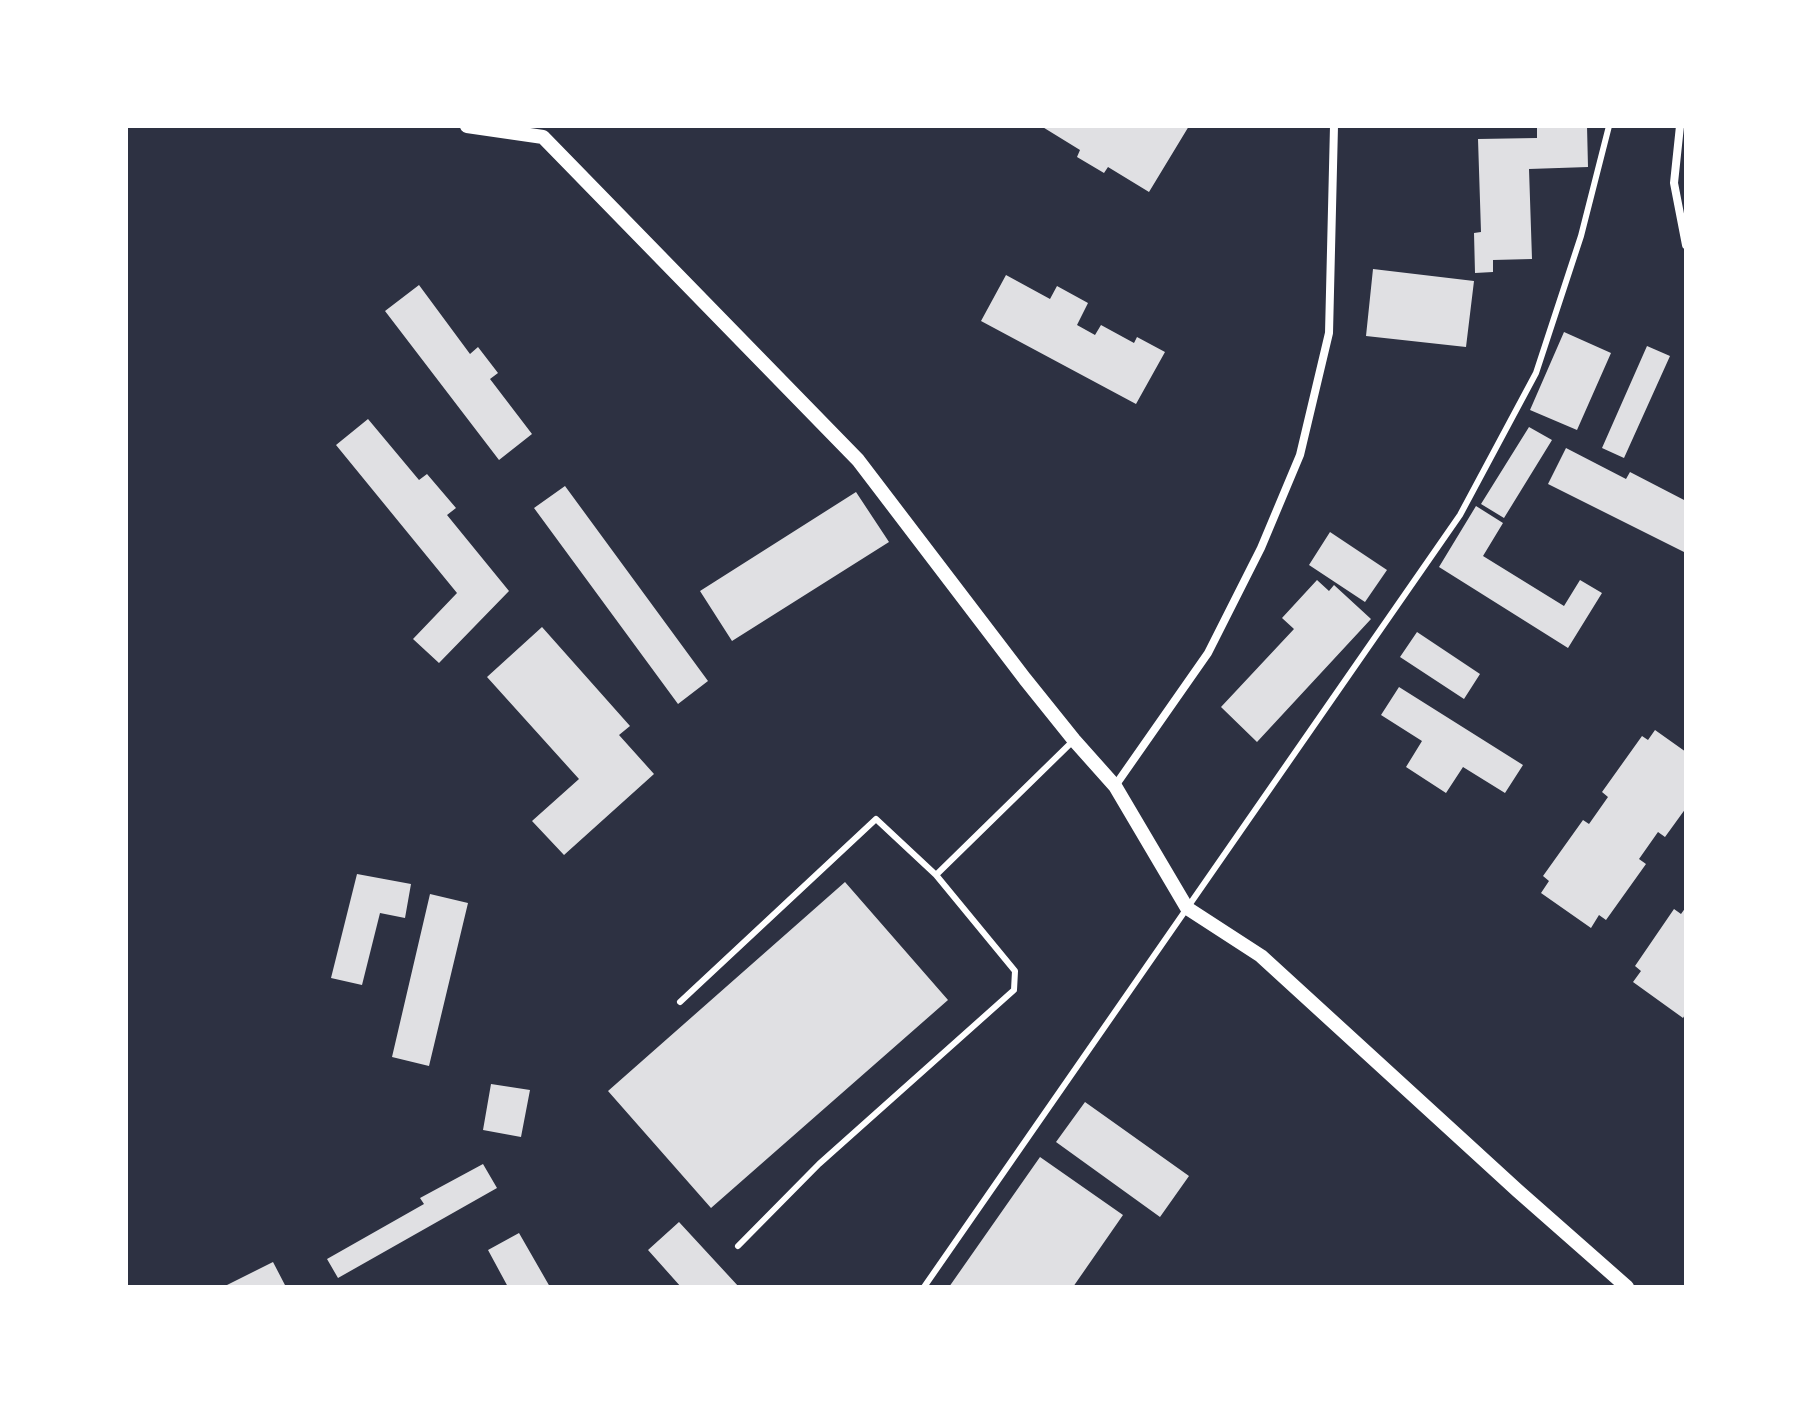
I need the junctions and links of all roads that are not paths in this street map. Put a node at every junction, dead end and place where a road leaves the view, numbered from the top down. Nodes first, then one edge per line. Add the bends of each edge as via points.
1 (467, 126) edge
2 (1334, 126) edge
3 (1609, 126) edge
4 (1680, 126) edge
5 (538, 131) edge
6 (1686, 245) edge
7 (1074, 740) junction
8 (1115, 786) junction
9 (936, 875) junction
10 (1187, 908) junction
11 (680, 1002) dead end
12 (738, 1246) dead end
13 (924, 1287) edge
14 (1627, 1287) edge

1 - 5 street
2 - 8 street via 1329,333 1300,455 1208,653
3 - 10 lane via 1581,236 1536,373 1467,502
4 - 6 street via 1674,183
5 - 7 street via 858,460
7 - 8 street
7 - 9 lane
8 - 10 street
9 - 11 lane via 876,819
9 - 12 lane via 1015,971 1014,990 819,1164
10 - 13 lane
10 - 14 street via 1261,956

